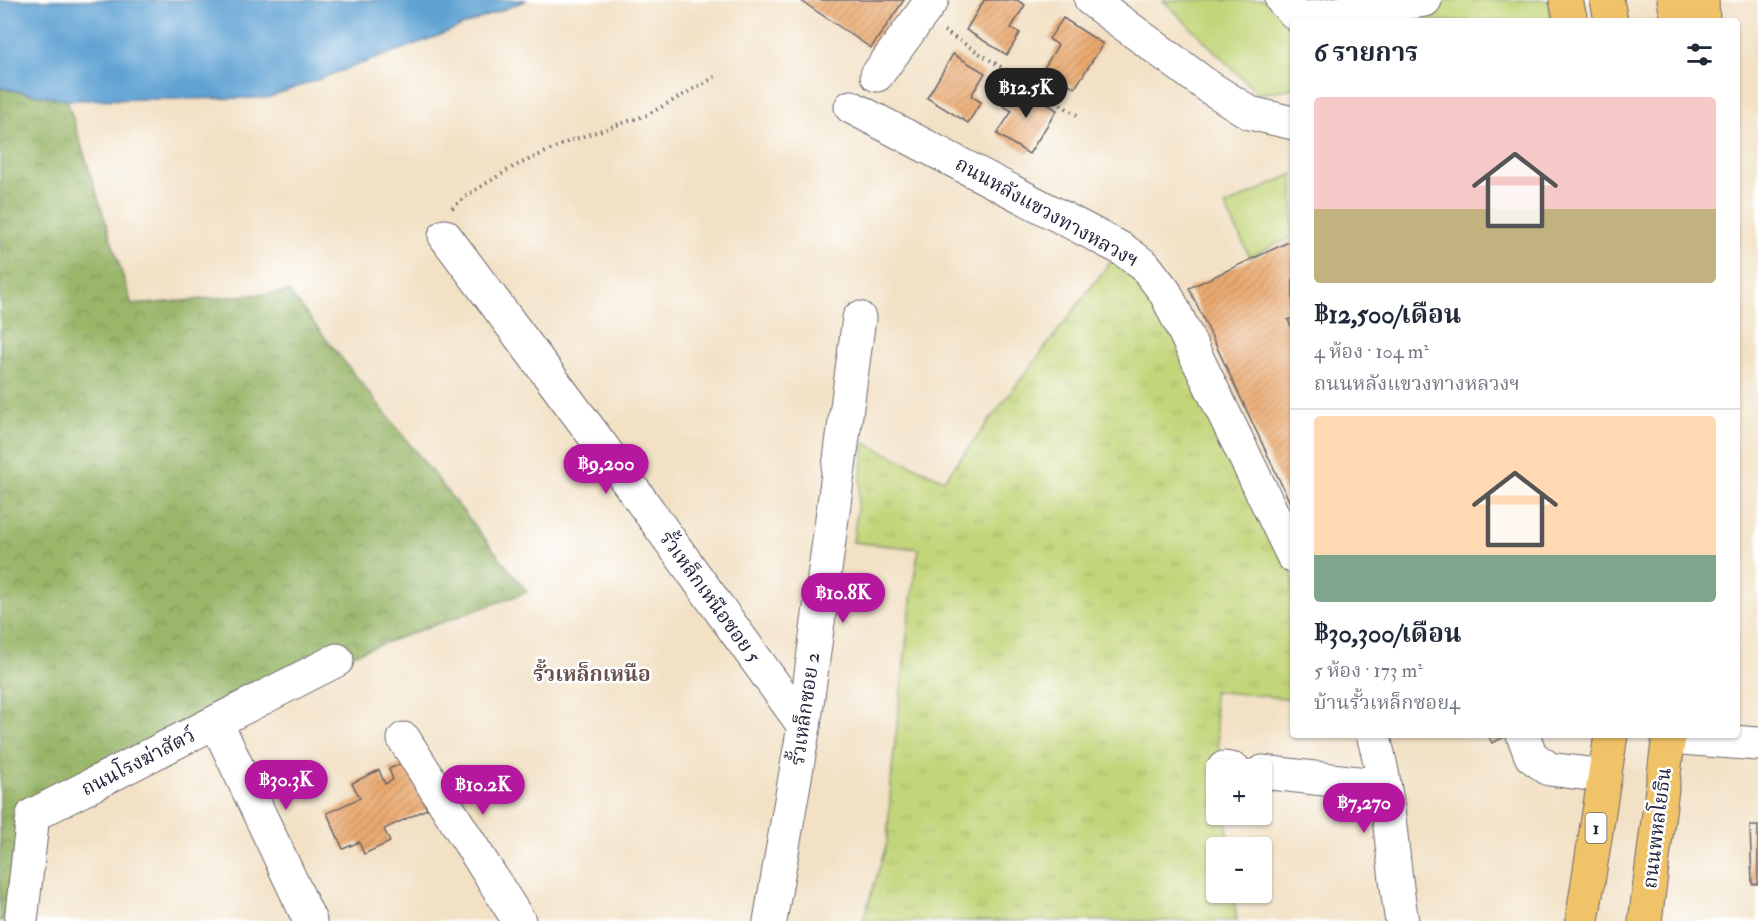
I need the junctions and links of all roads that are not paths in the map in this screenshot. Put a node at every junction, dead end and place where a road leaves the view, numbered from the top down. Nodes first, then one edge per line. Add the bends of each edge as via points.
1 (1091, 0) edge
2 (1282, 0) edge
3 (1425, 0) edge
4 (1566, 0) edge
5 (1607, 0) edge
6 (1674, 0) edge
7 (1702, 0) edge
8 (926, 8) edge
9 (1299, 18) edge
10 (1307, 18) edge
11 (1570, 18) edge
12 (1610, 18) edge
13 (1677, 18) edge
14 (1703, 18) edge
15 (877, 75) dead end
16 (851, 107) dead end
17 (1290, 122) edge
18 (445, 236) road end
19 (859, 318) dead end
20 (1290, 550) edge
21 (337, 660) dead end
22 (216, 722) junction
23 (804, 726) junction
24 (1374, 738) edge
25 (1524, 738) edge
26 (1611, 738) edge
27 (1669, 738) edge
28 (1691, 738) edge
29 (404, 739) dead end
30 (1758, 744) edge
31 (1272, 773) edge
32 (1605, 776) junction
33 (1384, 786) junction
34 (21, 921) edge
35 (310, 921) edge
36 (519, 921) edge
37 (770, 921) edge
38 (1402, 921) edge
39 (1582, 921) edge
40 (1645, 921) edge

1 - 17 street via 1250,113
2 - 9 street
3 - 10 street
4 - 11 main road
5 - 12 main road
6 - 13 main road
7 - 14 main road
8 - 15 street
16 - 20 street, ถนนหลังแขวงทางหลวงฯ via 1122,249 1145,266 1165,292
18 - 23 street, รั้วเหล็กเหนือซอย 5
19 - 23 street, รั้วเหล็กซอย 2
21 - 22 street, ถนนโรงฆ่าสัตว์
22 - 34 street, ถนนโรงฆ่าสัตว์ via 33,815
22 - 35 street
23 - 37 street, รั้วเหล็กซอย 2
24 - 33 street
25 - 32 street via 1531,756 1550,769
26 - 32 main road, 1
27 - 40 main road, ถนนพหลโยธิน
28 - 30 street
29 - 36 street
31 - 33 street
32 - 39 main road, 1
33 - 38 street

